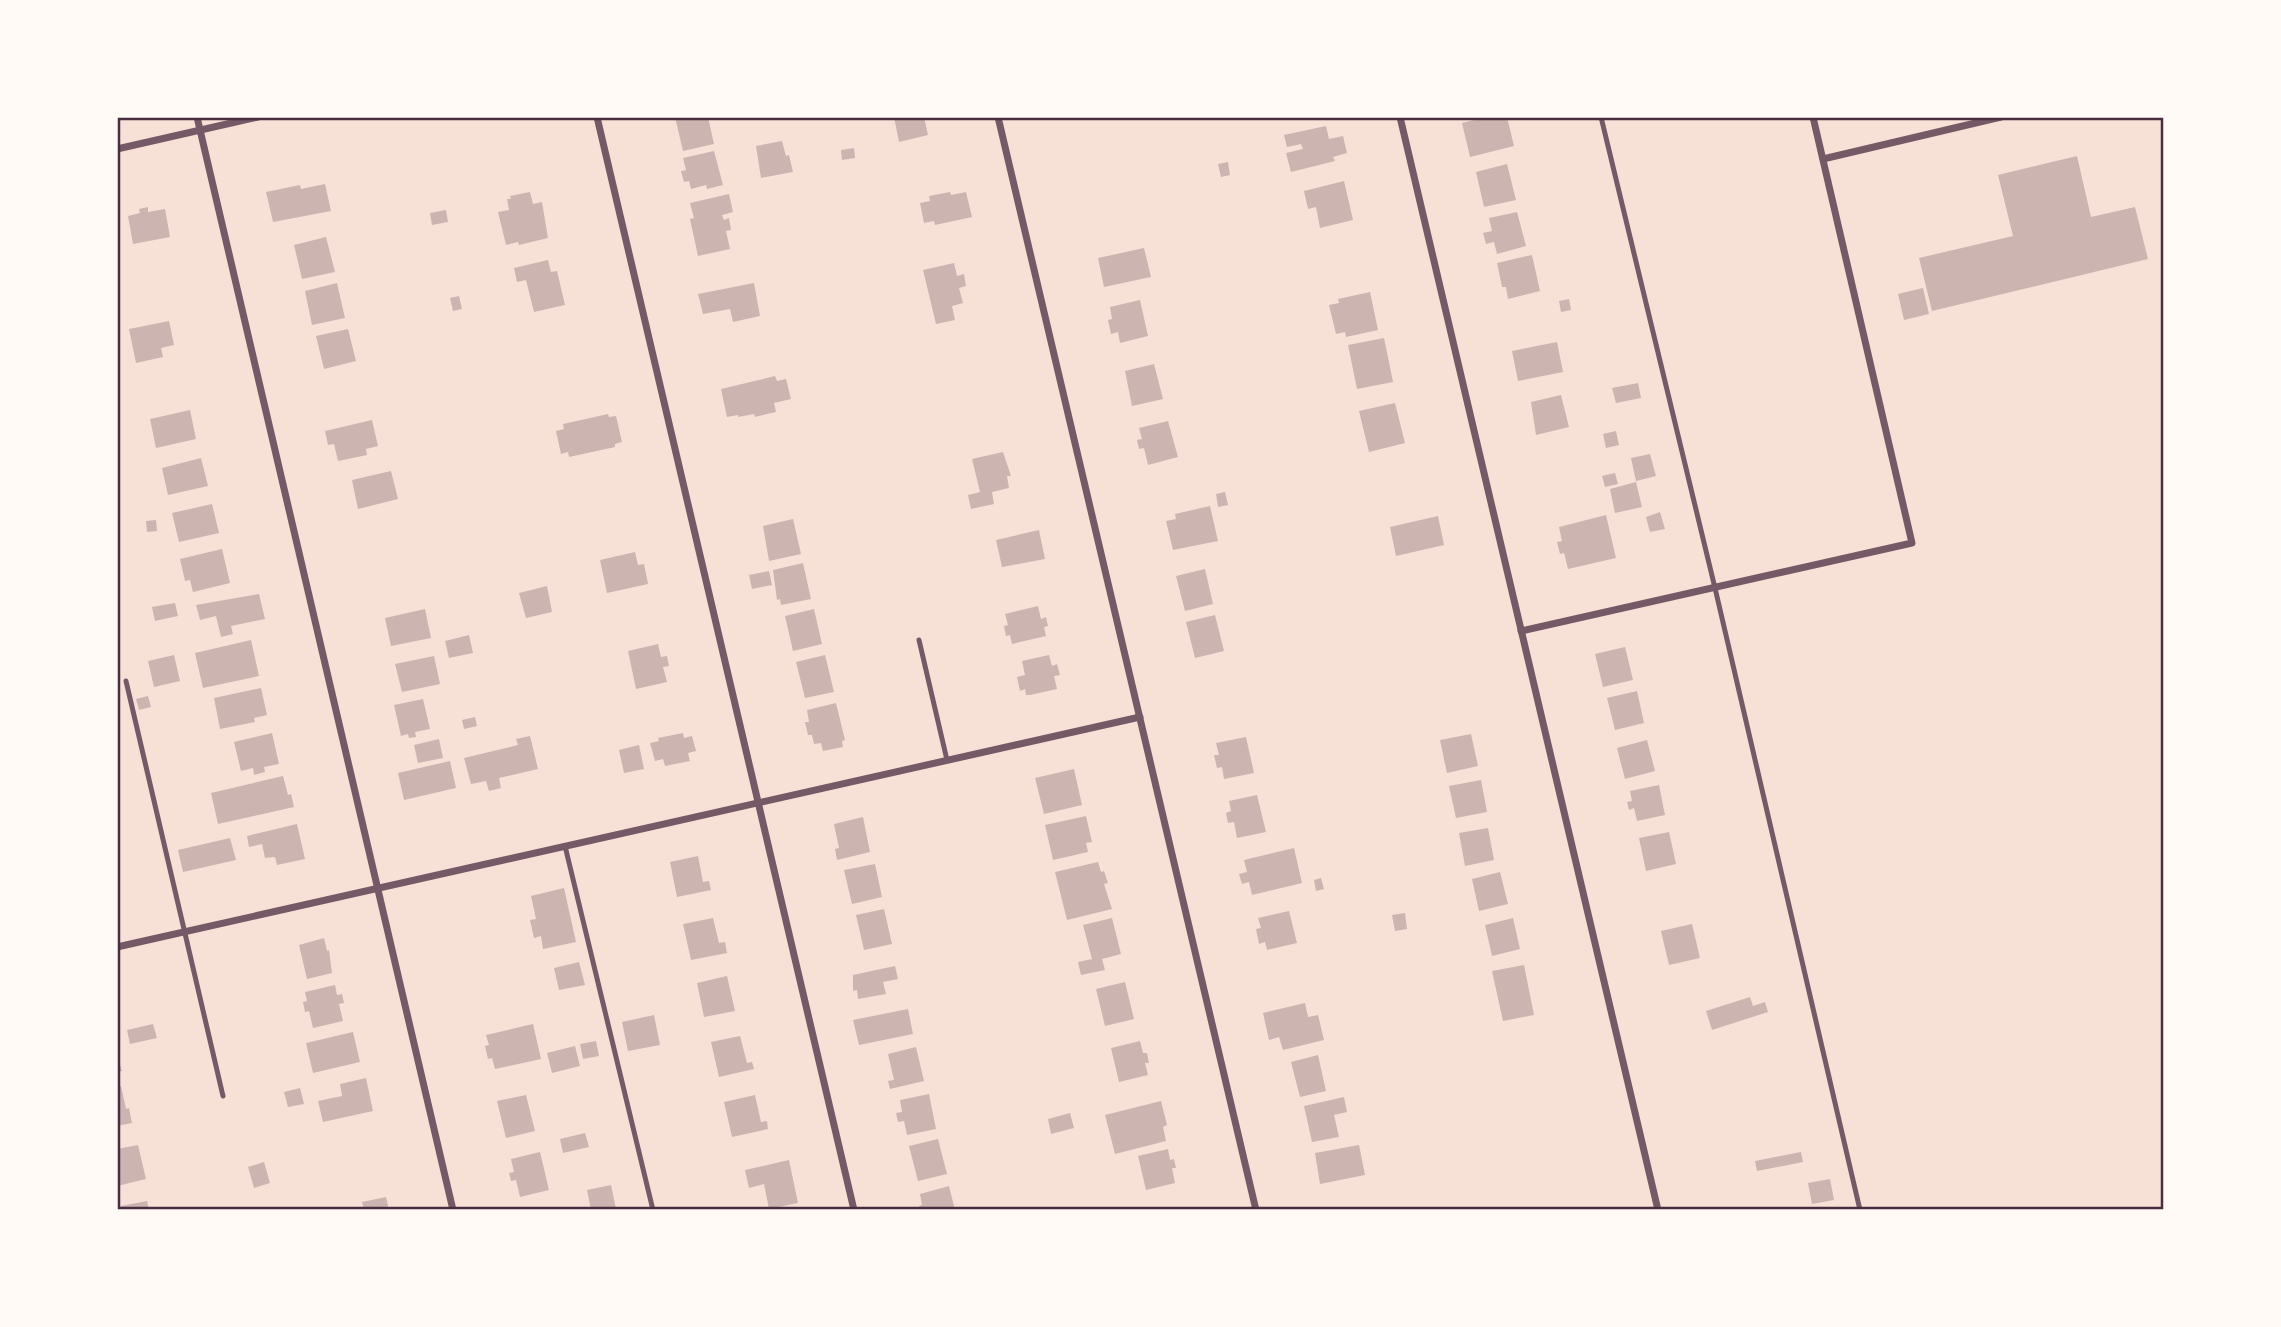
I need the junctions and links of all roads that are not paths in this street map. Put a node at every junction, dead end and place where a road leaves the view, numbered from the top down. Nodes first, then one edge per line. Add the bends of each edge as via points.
1 (197, 117) edge
2 (258, 117) edge
3 (597, 117) edge
4 (998, 117) edge
5 (1400, 117) edge
6 (1601, 117) edge
7 (1813, 117) edge
8 (2001, 117) edge
9 (200, 130) junction
10 (117, 149) edge
11 (1822, 159) junction
12 (1715, 587) junction
13 (1521, 631) junction
14 (919, 640) dead end
15 (125, 681) dead end
16 (1140, 717) junction
17 (947, 760) junction
18 (759, 803) junction
19 (565, 846) junction
20 (378, 888) junction
21 (184, 932) junction
22 (117, 947) edge
23 (223, 1096) dead end
24 (453, 1210) edge
25 (653, 1210) edge
26 (854, 1210) edge
27 (1256, 1210) edge
28 (1658, 1210) edge
29 (1860, 1210) edge

1 - 9 street
2 - 9 street
3 - 18 street
4 - 16 street
5 - 13 street
6 - 12 lane
7 - 11 street
8 - 11 street
9 - 10 street
9 - 20 street
11 - 12 street via 1912,544
12 - 13 street
12 - 29 lane
13 - 28 street
14 - 17 lane
15 - 21 lane
16 - 17 street
16 - 27 street
17 - 18 street
18 - 19 street
18 - 26 street
19 - 20 street
19 - 25 lane
20 - 21 street
20 - 24 street
21 - 22 street
21 - 23 lane

